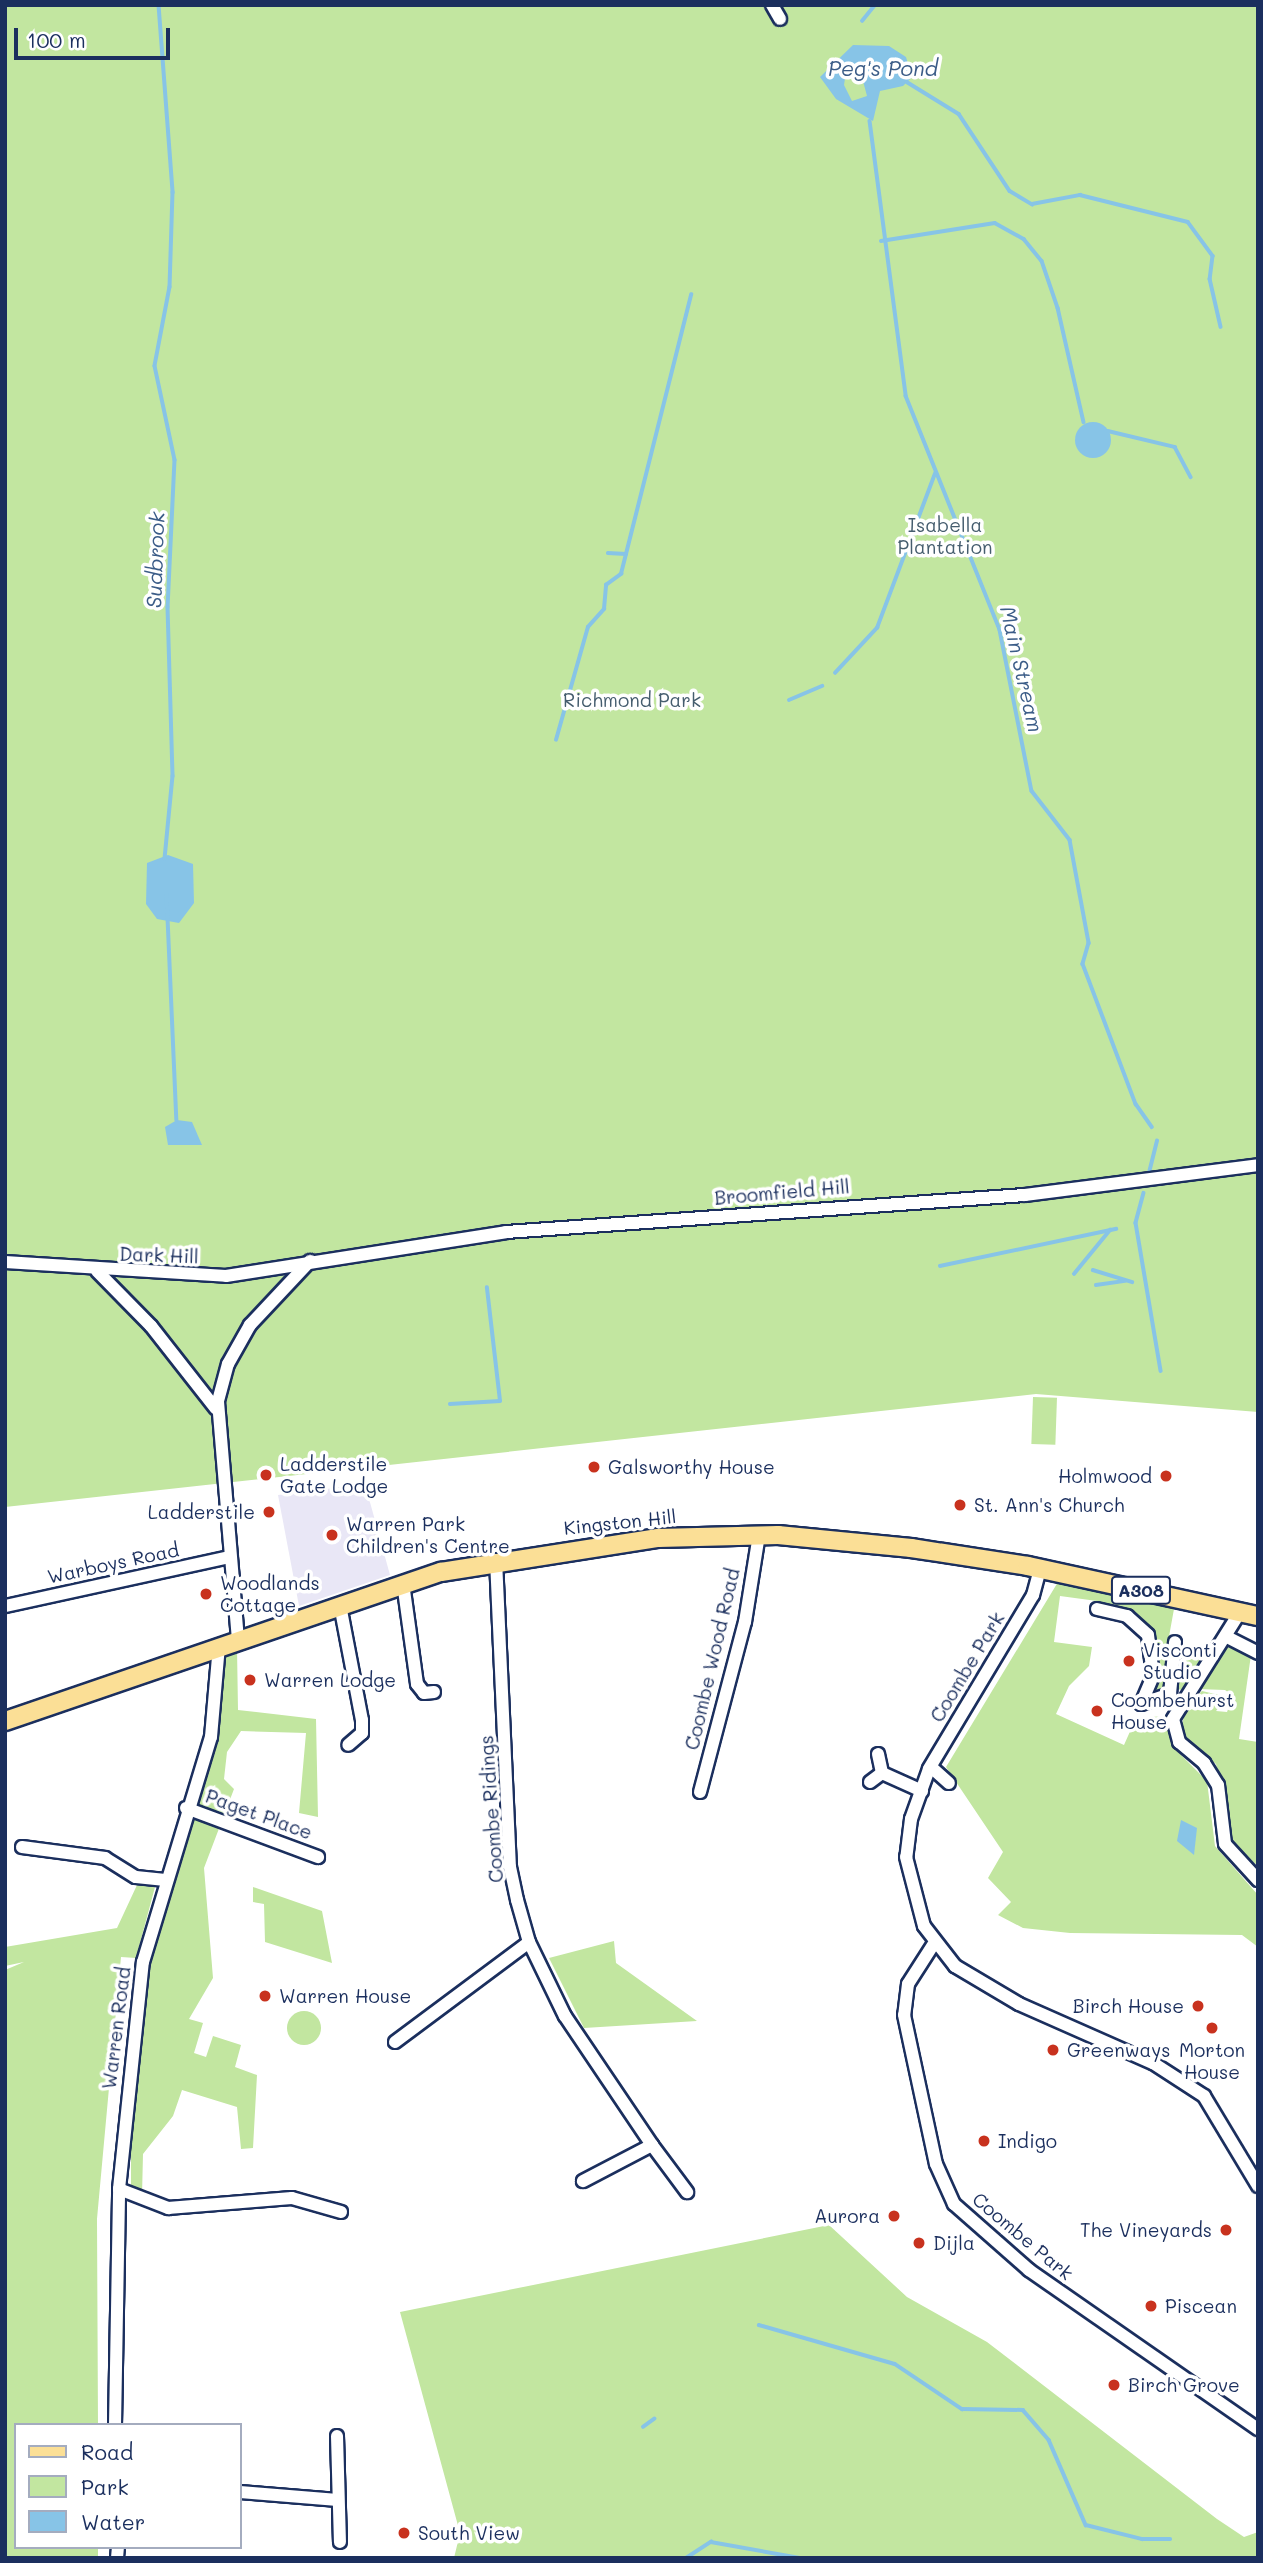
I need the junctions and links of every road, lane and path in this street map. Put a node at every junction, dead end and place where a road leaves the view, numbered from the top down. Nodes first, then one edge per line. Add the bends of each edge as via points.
1 (772, 5) edge
2 (780, 19) dead end
3 (1258, 1165) edge
4 (310, 1261) junction
5 (5, 1262) edge
6 (97, 1271) junction
7 (216, 1409) junction
8 (759, 1535) junction
9 (229, 1557) junction
10 (496, 1560) junction
11 (1040, 1569) junction
12 (403, 1583) junction
13 (340, 1605) junction
14 (5, 1606) edge
15 (1097, 1609) dead end
16 (1240, 1612) junction
17 (1258, 1616) edge
18 (1227, 1637) junction
19 (238, 1640) junction
20 (1175, 1642) dead end
21 (219, 1646) junction
22 (1258, 1653) edge
23 (434, 1692) dead end
24 (1177, 1695) junction
25 (5, 1721) edge
26 (348, 1745) dead end
27 (878, 1754) dead end
28 (930, 1767) junction
29 (882, 1773) junction
30 (870, 1782) dead end
31 (949, 1783) dead end
32 (922, 1791) junction
33 (700, 1792) dead end
34 (186, 1808) junction
35 (22, 1847) dead end
36 (318, 1857) dead end
37 (163, 1880) junction
38 (1258, 1880) edge
39 (528, 1941) junction
40 (933, 1945) junction
41 (395, 2042) dead end
42 (652, 2145) junction
43 (583, 2181) dead end
44 (1258, 2186) edge
45 (119, 2189) junction
46 (687, 2192) dead end
47 (341, 2212) dead end
48 (115, 2423) edge
49 (1258, 2429) edge
50 (337, 2436) dead end
51 (242, 2492) edge
52 (338, 2500) junction
53 (340, 2542) dead end

1 - 2 street
3 - 4 street, Broomfield Hill via 1025,1195 506,1232
4 - 6 street, Dark Hill via 226,1276
4 - 7 street via 240,1340
5 - 6 street, Dark Hill
6 - 7 street via 151,1326
7 - 9 street
8 - 10 main road, Kingston Hill / A308 via 658,1538
8 - 11 main road, Kingston Hill / A308 via 911,1548
8 - 33 street, Coombe Wood Road via 745,1622
9 - 14 street, Warboys Road
9 - 19 street
10 - 12 main road, Kingston Hill / A308
10 - 39 street, Coombe Ridings via 510,1867
11 - 16 main road, Kingston Hill / A308
11 - 28 street, Coombe Park via 1032,1595
12 - 13 main road, Kingston Hill / A308
12 - 23 street via 417,1684 424,1693
13 - 19 main road, Kingston Hill / A308
13 - 26 street via 362,1720 362,1733
15 - 24 street via 1127,1616 1148,1635 1153,1676 1141,1704
16 - 17 main road, Kingston Hill / A308
16 - 18 street
18 - 22 street
18 - 24 street
19 - 21 main road, Kingston Hill / A308
20 - 24 street
21 - 25 main road, Kingston Hill / A308
21 - 34 street, Warren Road via 211,1737
24 - 38 street via 1173,1719 1179,1742 1211,1771 1225,1844
27 - 29 street
28 - 31 street
28 - 32 street, Coombe Park
29 - 30 street
29 - 32 street
32 - 40 street, Coombe Park via 906,1857
34 - 36 street, Paget Place
34 - 37 street, Warren Road
35 - 37 street via 105,1858 136,1877
37 - 45 street, Warren Road via 143,1962
39 - 41 street
39 - 42 street, Coombe Ridings via 605,2083
40 - 44 street via 955,1966 1019,2004 1153,2063 1204,2096
40 - 49 street, Coombe Park via 908,1984 904,2015 936,2164 954,2204 1028,2270
42 - 43 street
42 - 46 street, Coombe Ridings
45 - 47 street via 168,2208 292,2197
45 - 48 street, Warren Road
50 - 52 street
51 - 52 street
52 - 53 street

